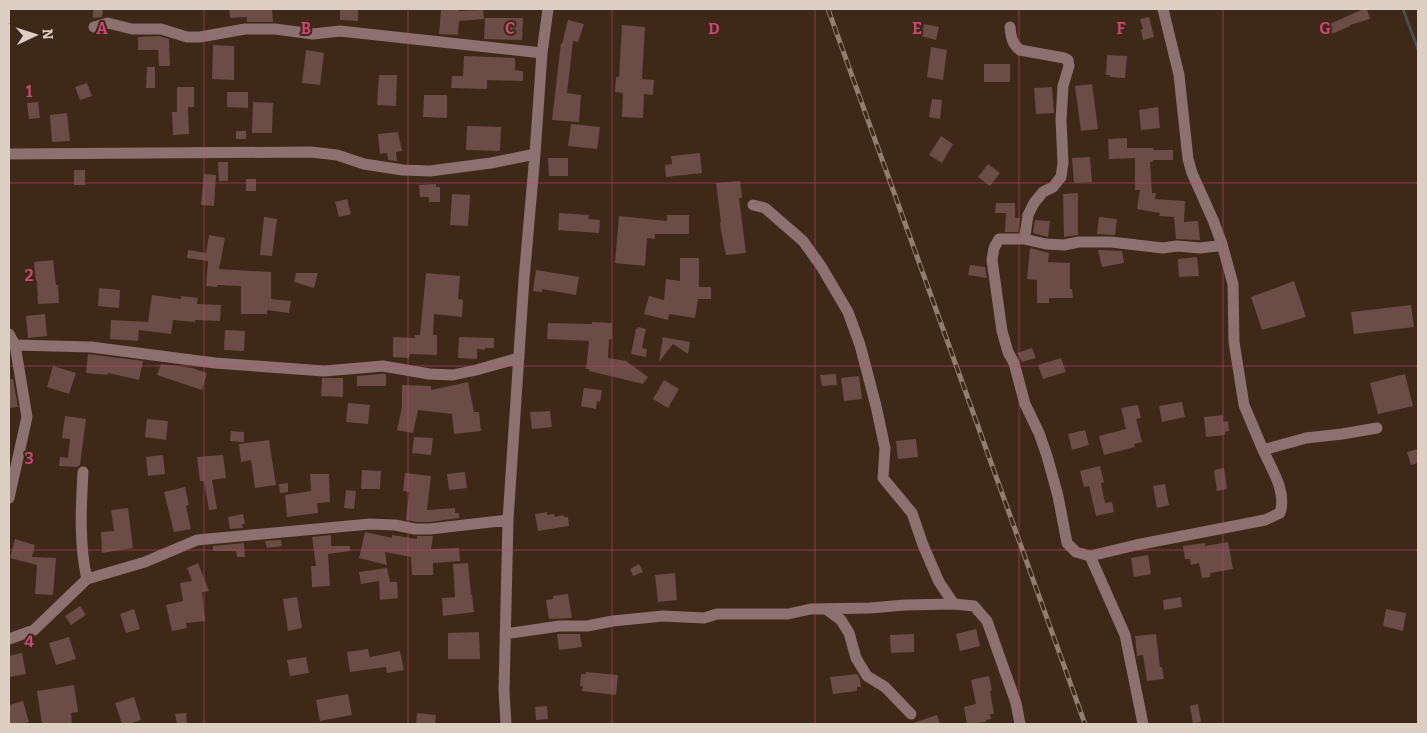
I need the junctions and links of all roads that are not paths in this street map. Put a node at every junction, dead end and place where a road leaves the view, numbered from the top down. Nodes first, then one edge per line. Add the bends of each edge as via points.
1 (548, 9) edge
2 (1163, 9) edge
3 (94, 27) dead end
4 (1010, 28) dead end
5 (542, 53) junction
6 (9, 154) edge
7 (535, 154) junction
8 (753, 205) dead end
9 (1024, 239) junction
10 (1222, 244) junction
11 (9, 334) edge
12 (15, 345) junction
13 (519, 358) junction
14 (1377, 428) dead end
15 (1263, 450) junction
16 (83, 472) dead end
17 (9, 498) edge
18 (508, 520) junction
19 (1090, 556) junction
20 (87, 579) junction
21 (954, 604) junction
22 (826, 609) junction
23 (506, 634) junction
24 (9, 639) edge
25 (911, 714) dead end
26 (506, 724) edge
27 (1020, 724) edge
28 (1143, 724) edge

1 - 5 street
2 - 10 street via 1179,76 1188,159
3 - 5 street via 108,23 132,30 160,29 187,37 245,29 313,34 340,31
4 - 9 street via 1015,46 1020,50 1064,58 1069,66 1063,86 1061,177 1053,187 1043,192 1028,215
5 - 7 street
6 - 7 street via 311,152 337,155 364,164 430,171
7 - 13 street
8 - 21 street via 765,208 803,240 848,312 876,406 885,448 884,478 912,513 939,582
9 - 10 street via 1046,244 1110,242 1163,248 1200,248
9 - 19 street via 999,239 994,248 992,260 1002,331 1025,404 1047,456 1067,543 1076,552
10 - 15 street via 1233,284 1234,342 1244,405
11 - 12 street
12 - 13 street via 91,347 215,363 324,371 383,366 452,375
12 - 17 street via 27,417
13 - 18 street
14 - 15 street via 1306,438
15 - 19 street via 1282,495 1280,513 1265,520
16 - 20 street via 83,560
18 - 20 street via 430,529 370,524 197,540 145,562
18 - 23 street
19 - 28 street via 1125,635
20 - 24 street via 34,630
21 - 22 street
21 - 27 street via 974,606 987,621 1016,703
22 - 23 street via 788,614 717,614 704,618 663,616
22 - 25 street via 841,620 849,633 856,658 867,676 885,686
23 - 26 street

